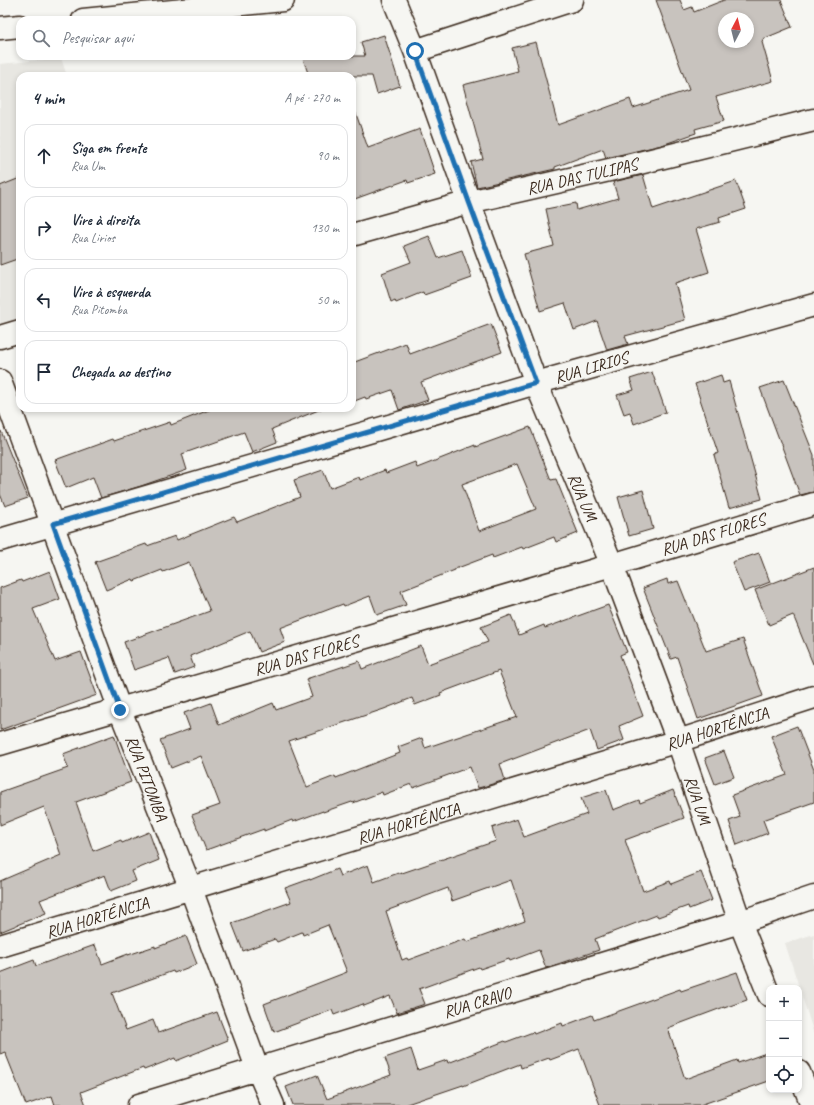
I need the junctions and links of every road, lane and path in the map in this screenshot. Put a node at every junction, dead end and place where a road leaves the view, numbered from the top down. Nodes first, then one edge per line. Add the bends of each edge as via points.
1 (283, 0) edge
2 (394, 0) edge
3 (572, 0) edge
4 (123, 16) edge
5 (16, 26) edge
6 (0, 28) edge
7 (415, 51) junction
8 (814, 120) edge
9 (469, 202) junction
10 (356, 234) edge
11 (814, 305) edge
12 (16, 332) edge
13 (0, 337) edge
14 (0, 381) edge
15 (536, 383) junction
16 (814, 504) edge
17 (53, 524) junction
18 (0, 540) edge
19 (612, 564) junction
20 (814, 697) edge
21 (120, 710) junction
22 (678, 741) junction
23 (0, 744) edge
24 (190, 889) junction
25 (814, 897) edge
26 (740, 922) junction
27 (0, 946) edge
28 (766, 987) edge
29 (257, 1068) junction
30 (802, 1080) edge
31 (138, 1105) edge
32 (273, 1105) edge
33 (812, 1105) edge

1 - 4 street
2 - 7 street, RUA UM
3 - 7 street
5 - 6 street
7 - 9 street, RUA UM
8 - 9 street, RUA DAS TULIPAS
9 - 10 street, RUA DAS TULIPAS
9 - 15 street, RUA UM
11 - 15 street, RUA LIRIOS
12 - 13 street
14 - 17 street, RUA PITOMBA
15 - 17 street, RUA LIRIOS
15 - 19 street, RUA UM
16 - 19 street, RUA DAS FLORES
17 - 18 street, RUA LIRIOS
17 - 21 street, RUA PITOMBA
19 - 21 street, RUA DAS FLORES
19 - 22 street, RUA UM
20 - 22 street, RUA HORTÊNCIA
21 - 23 street, RUA DAS FLORES
21 - 24 street, RUA PITOMBA
22 - 24 street, RUA HORTÊNCIA
22 - 26 street, RUA UM
24 - 27 street, RUA HORTÊNCIA
24 - 29 street, RUA PITOMBA
25 - 26 street, RUA CRAVO
26 - 28 street, RUA UM
26 - 29 street, RUA CRAVO
29 - 31 street, RUA CRAVO
29 - 32 street, RUA PITOMBA
30 - 33 street

